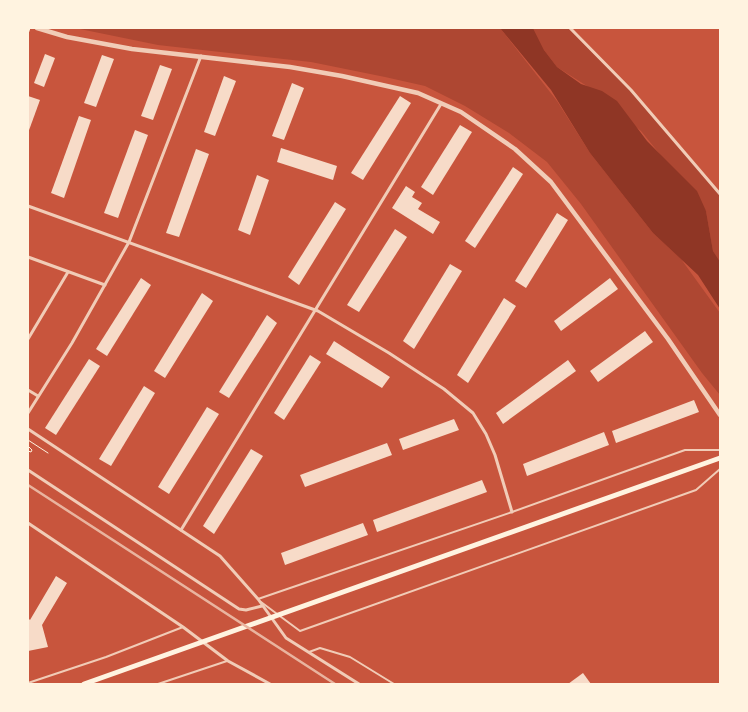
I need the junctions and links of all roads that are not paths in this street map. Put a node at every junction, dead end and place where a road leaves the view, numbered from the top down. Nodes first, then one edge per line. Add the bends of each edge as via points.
1 (37, 28) edge
2 (570, 28) edge
3 (201, 56) junction
4 (441, 104) junction
5 (720, 194) edge
6 (28, 206) edge
7 (129, 242) junction
8 (28, 257) edge
9 (68, 272) junction
10 (105, 284) junction
11 (315, 311) junction
12 (28, 339) edge
13 (28, 390) edge
14 (38, 396) junction
15 (28, 413) edge
16 (720, 415) edge
17 (28, 429) edge
18 (720, 450) edge
19 (720, 458) edge
20 (720, 469) edge
21 (28, 470) edge
22 (512, 512) junction
23 (28, 523) edge
24 (182, 530) junction
25 (258, 599) junction
26 (262, 606) junction
27 (182, 626) junction
28 (309, 652) junction
29 (228, 661) junction
30 (28, 684) edge
31 (84, 684) edge
32 (158, 684) edge
33 (270, 684) edge
34 (358, 684) edge
35 (394, 684) edge

1 - 3 street via 132,49
2 - 5 street via 631,90
3 - 4 street via 342,76 418,93
3 - 7 street
4 - 11 street
4 - 16 street via 484,126 551,182 668,339
6 - 7 street
7 - 10 street
7 - 11 street
8 - 9 street
9 - 10 street
9 - 12 street
10 - 14 street
11 - 22 street via 444,388 465,405 486,434
11 - 24 street
13 - 14 street
14 - 15 street
17 - 24 street
18 - 22 lane via 685,450
19 - 31 main road
20 - 25 lane via 696,490 300,631
21 - 26 street via 239,609
22 - 25 lane
23 - 27 street
24 - 25 street via 230,565
25 - 26 street
26 - 28 street via 286,638
27 - 29 street
27 - 30 lane
28 - 34 street
28 - 35 lane via 320,648 350,657
29 - 32 lane
29 - 33 street

